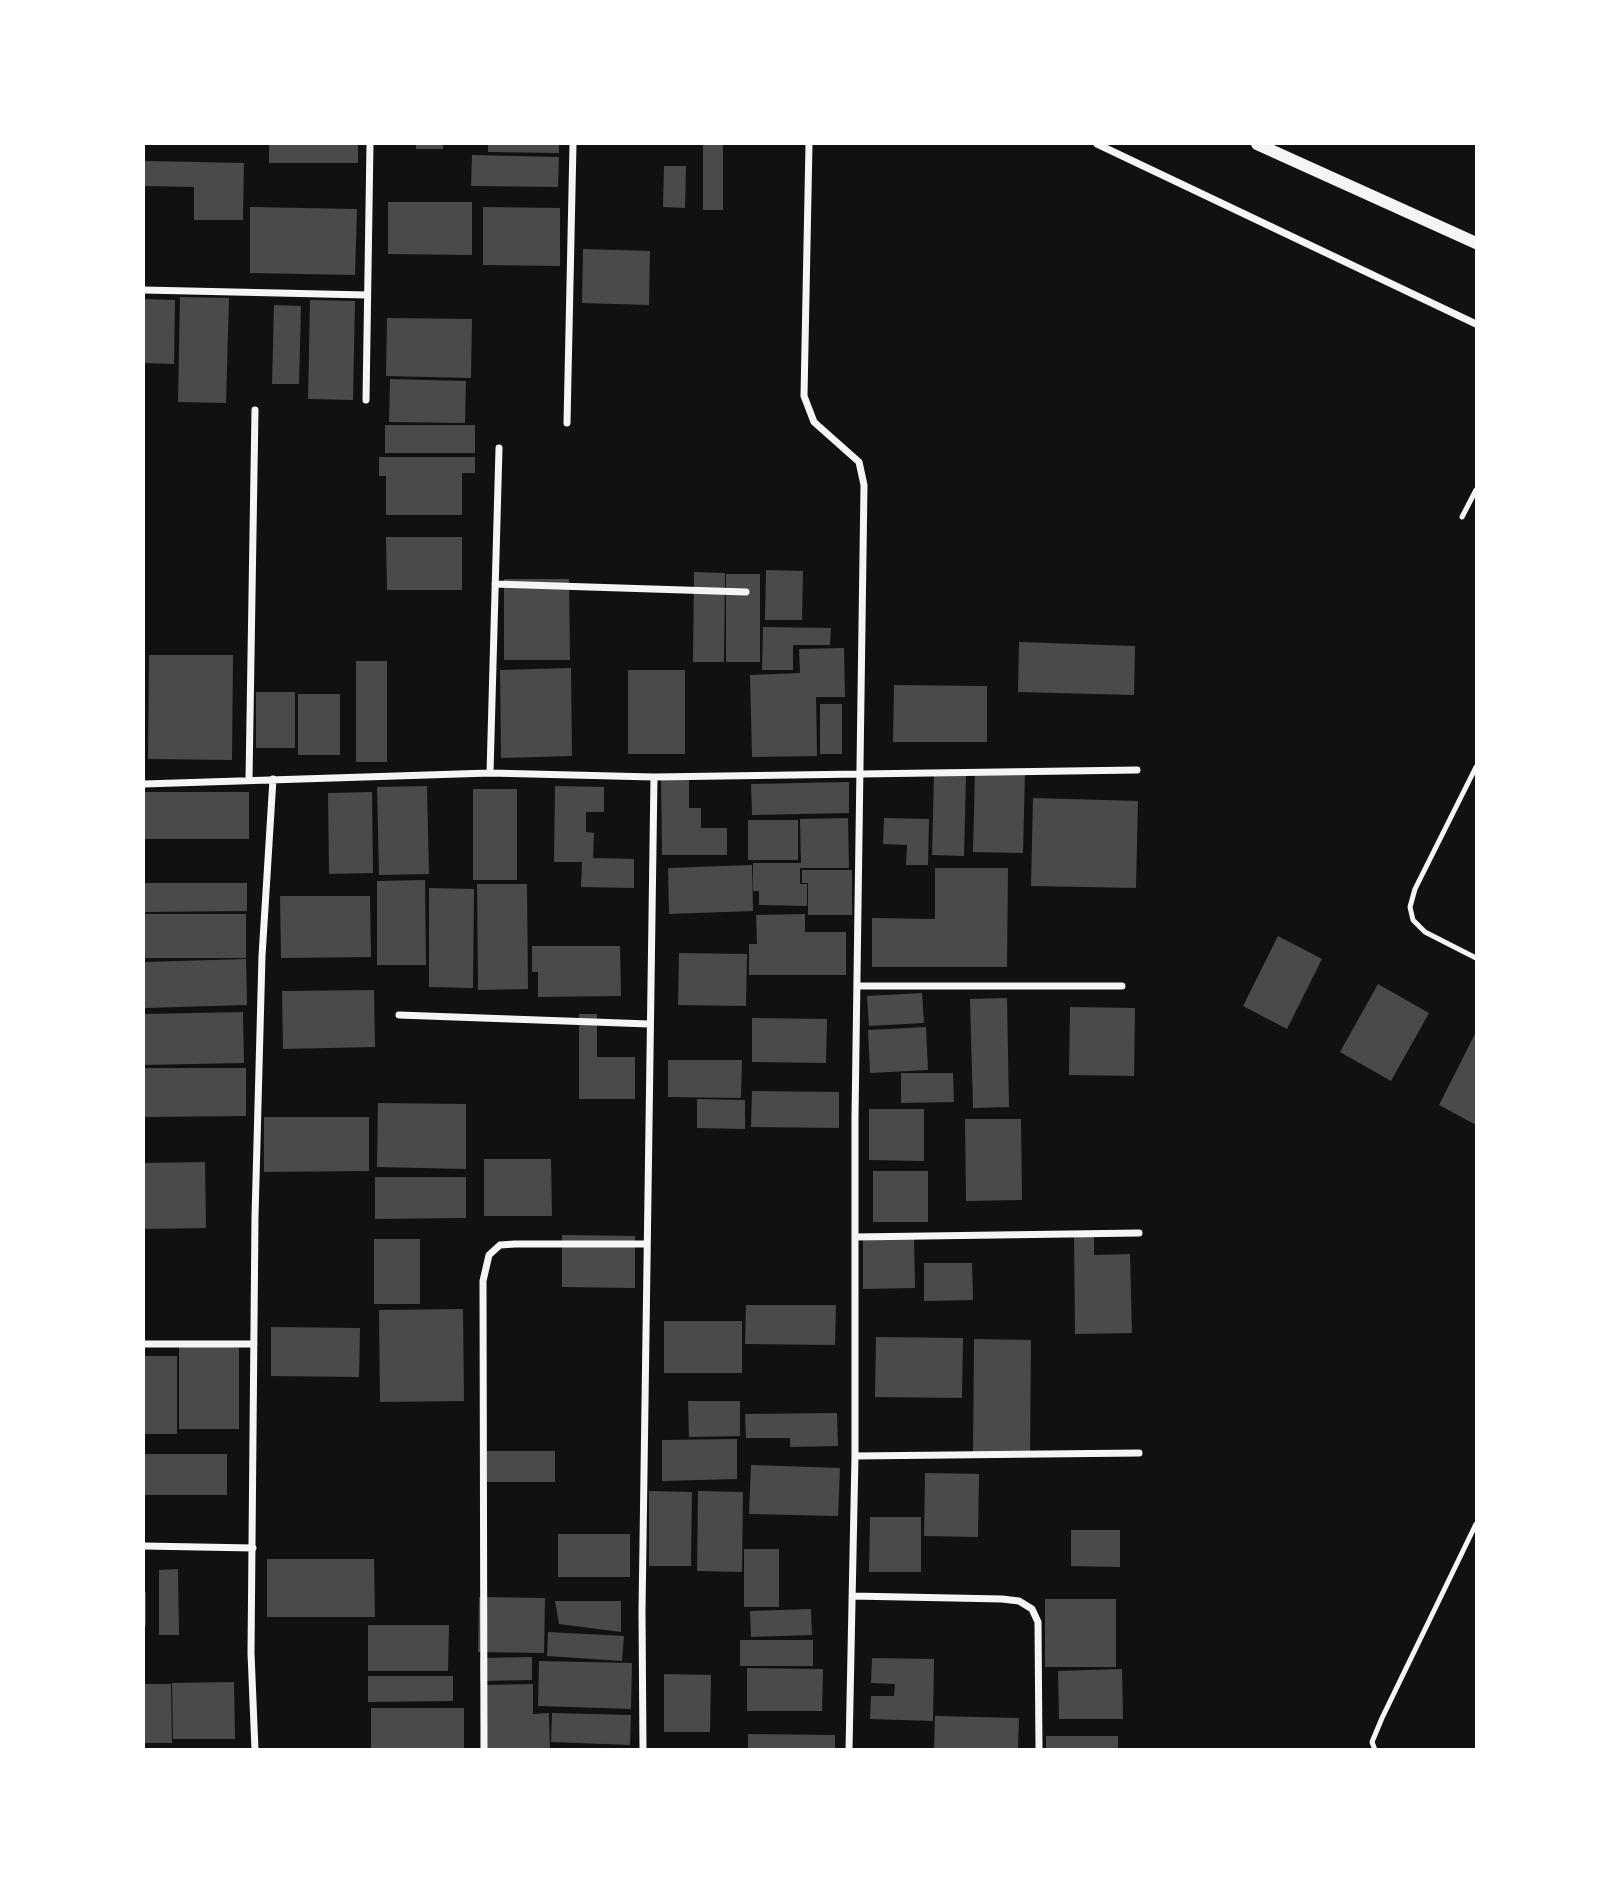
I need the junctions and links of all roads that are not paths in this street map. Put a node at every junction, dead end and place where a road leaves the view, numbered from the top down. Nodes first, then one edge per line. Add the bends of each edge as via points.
1 (370, 144) edge
2 (573, 144) edge
3 (809, 144) edge
4 (1097, 144) edge
5 (1257, 144) edge
6 (1476, 243) edge
7 (144, 290) edge
8 (367, 295) junction
9 (1476, 324) edge
10 (366, 400) dead end
11 (255, 410) dead end
12 (567, 423) dead end
13 (499, 448) dead end
14 (1476, 490) edge
15 (1462, 517) dead end
16 (495, 584) junction
17 (746, 592) dead end
18 (1476, 767) edge
19 (1138, 770) dead end
20 (490, 773) junction
21 (860, 774) junction
22 (654, 777) junction
23 (249, 779) junction
24 (273, 779) junction
25 (144, 785) edge
26 (1476, 958) edge
27 (857, 986) junction
28 (1122, 986) dead end
29 (399, 1015) dead end
30 (649, 1024) junction
31 (1139, 1233) dead end
32 (855, 1237) junction
33 (646, 1244) junction
34 (144, 1344) edge
35 (254, 1344) junction
36 (1139, 1453) dead end
37 (855, 1456) junction
38 (1476, 1524) edge
39 (144, 1546) edge
40 (253, 1548) junction
41 (852, 1596) junction
42 (255, 1749) edge
43 (484, 1749) edge
44 (643, 1749) edge
45 (849, 1749) edge
46 (1039, 1749) edge
47 (1375, 1749) edge

1 - 8 street
2 - 12 street
3 - 21 street via 804,396 814,422 859,462 864,485
4 - 9 street
5 - 6 street
7 - 8 street
8 - 10 street
11 - 23 street
13 - 16 street
14 - 15 lane
16 - 17 street
16 - 20 street
18 - 26 lane via 1410,907 1413,920 1425,932
19 - 21 street
20 - 22 street
20 - 24 street
21 - 22 street
21 - 27 street
22 - 30 street
23 - 24 street
23 - 25 street
24 - 35 street via 262,956
27 - 28 street
27 - 32 street
29 - 30 street
30 - 33 street
31 - 32 street
32 - 37 street
33 - 43 street via 500,1245 489,1255 483,1281
33 - 44 street
34 - 35 street
35 - 40 street
36 - 37 street
37 - 41 street
38 - 47 lane via 1382,1718
39 - 40 street
40 - 42 street
41 - 45 street
41 - 46 street via 1002,1599 1032,1609 1038,1622

